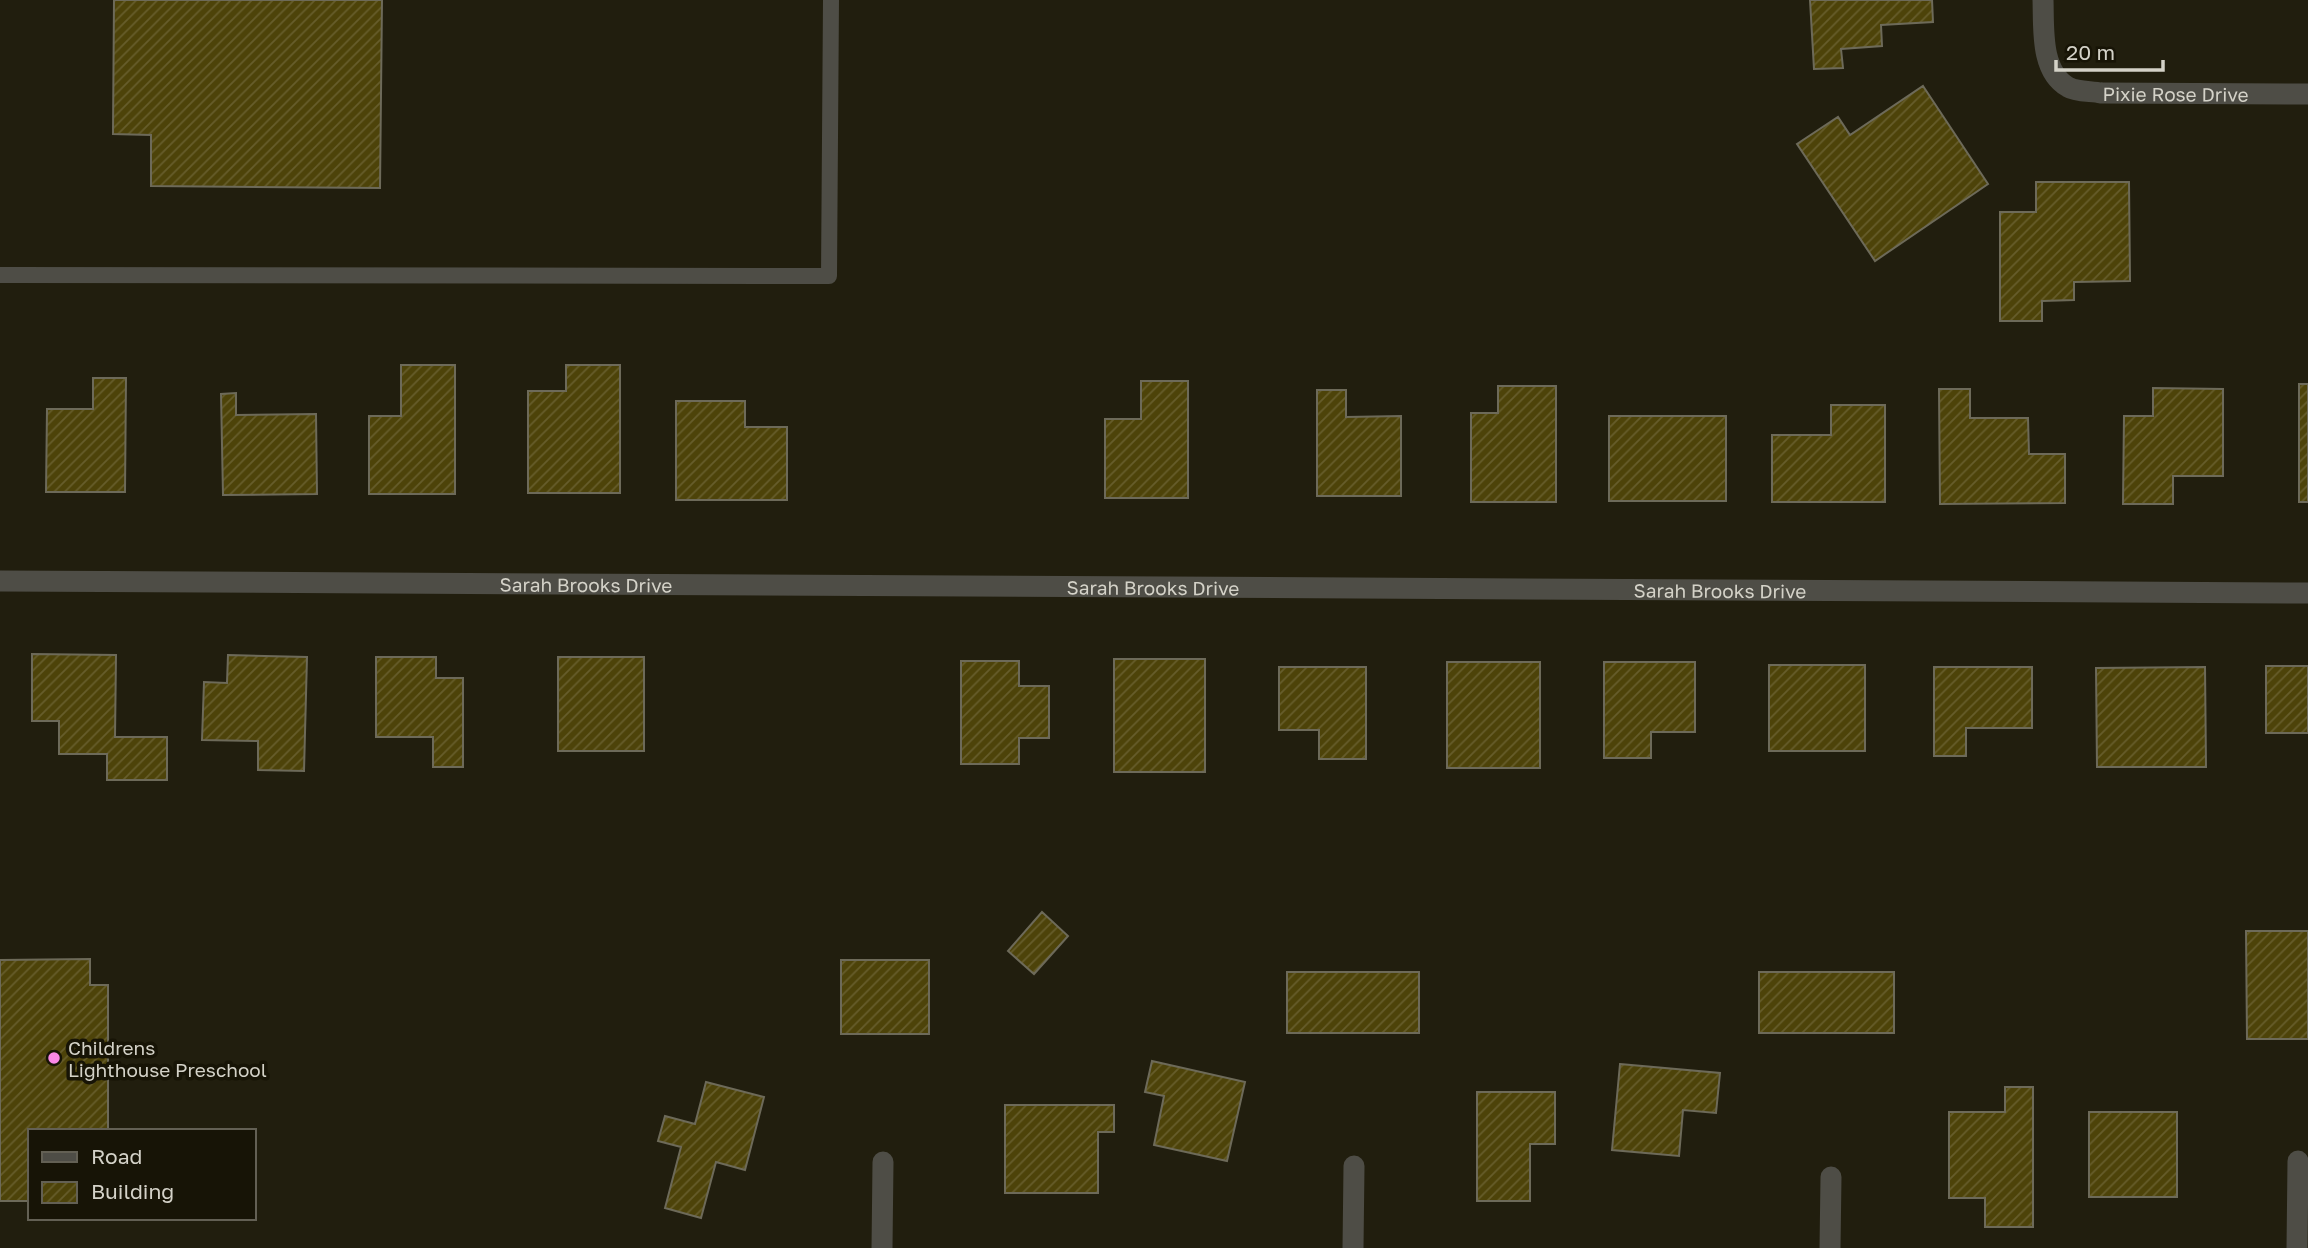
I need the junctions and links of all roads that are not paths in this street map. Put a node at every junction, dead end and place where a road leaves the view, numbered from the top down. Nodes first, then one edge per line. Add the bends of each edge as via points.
1 (831, 0) edge
2 (2043, 0) edge
3 (2308, 94) edge
4 (0, 275) edge
5 (0, 581) edge
6 (2308, 593) edge
7 (2298, 1161) dead end
8 (883, 1162) dead end
9 (1354, 1166) dead end
10 (1831, 1177) dead end
11 (882, 1248) edge
12 (1353, 1248) edge
13 (1830, 1248) edge
14 (2297, 1248) edge

1 - 4 lane via 830,276
2 - 3 street, Pixie Rose Drive via 2045,48 2052,70 2069,88 2101,93
5 - 6 street, Sarah Brooks Drive
7 - 14 street
8 - 11 street
9 - 12 street
10 - 13 street

